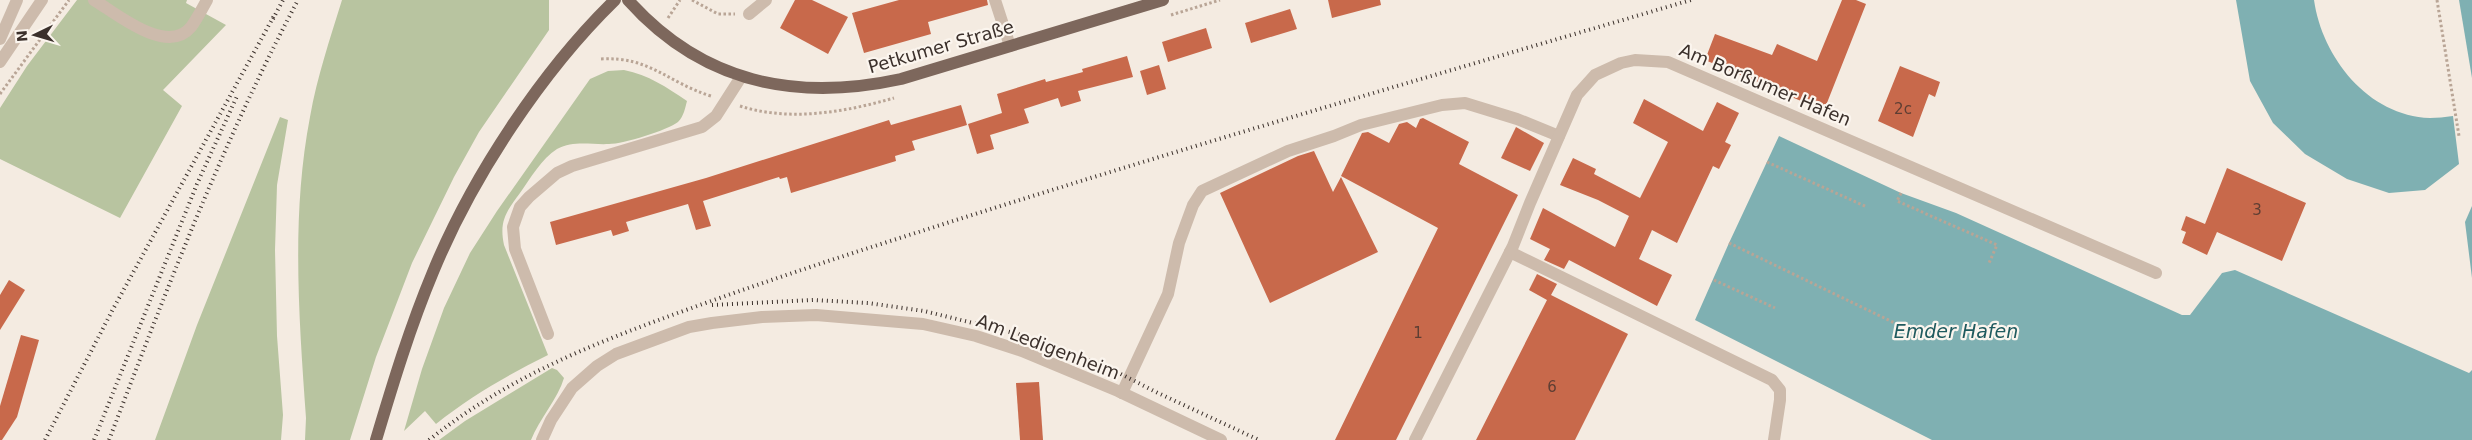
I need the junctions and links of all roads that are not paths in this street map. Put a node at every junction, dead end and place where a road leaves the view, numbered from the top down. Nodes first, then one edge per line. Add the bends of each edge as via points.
1 (17, 0) edge
2 (42, 0) edge
3 (94, 0) edge
4 (207, 0) edge
5 (615, 0) edge
6 (628, 0) edge
7 (766, 0) edge
8 (996, 0) edge
9 (1163, 0) edge
10 (748, 14) road end
11 (0, 39) edge
12 (1010, 46) junction
13 (0, 62) edge
14 (740, 77) junction
15 (1559, 136) junction
16 (1510, 252) junction
17 (2156, 273) dead end
18 (548, 334) dead end
19 (1122, 393) junction
20 (376, 440) edge
21 (542, 440) edge
22 (1221, 440) edge
23 (1415, 440) edge
24 (1774, 440) edge

1 - 11 street
2 - 13 street
3 - 4 street via 149,34 162,37 177,36 191,27
5 - 20 main road via 554,69 475,187 427,286
6 - 14 main road, Petkumer Straße via 677,45 697,58
7 - 10 street
8 - 12 street
9 - 12 main road, Petkumer Straße
12 - 14 main road, Petkumer Straße via 871,86 800,88
14 - 18 street via 716,116 702,127 572,166 557,173 520,207 513,227 515,249
15 - 16 street, Am Borßumer Hafen
15 - 17 street, Am Borßumer Hafen via 1577,95 1595,75 1635,60 1668,62
15 - 19 street via 1465,103 1442,105 1361,125 1288,150 1202,192 1193,205 1179,243 1168,294
16 - 23 street, Am Borßumer Hafen
16 - 24 street via 1772,380 1780,390
19 - 21 street, Am Ledigenheim via 976,336 923,324 825,316 762,317 689,327 607,359 572,388
19 - 22 street, Am Ledigenheim

